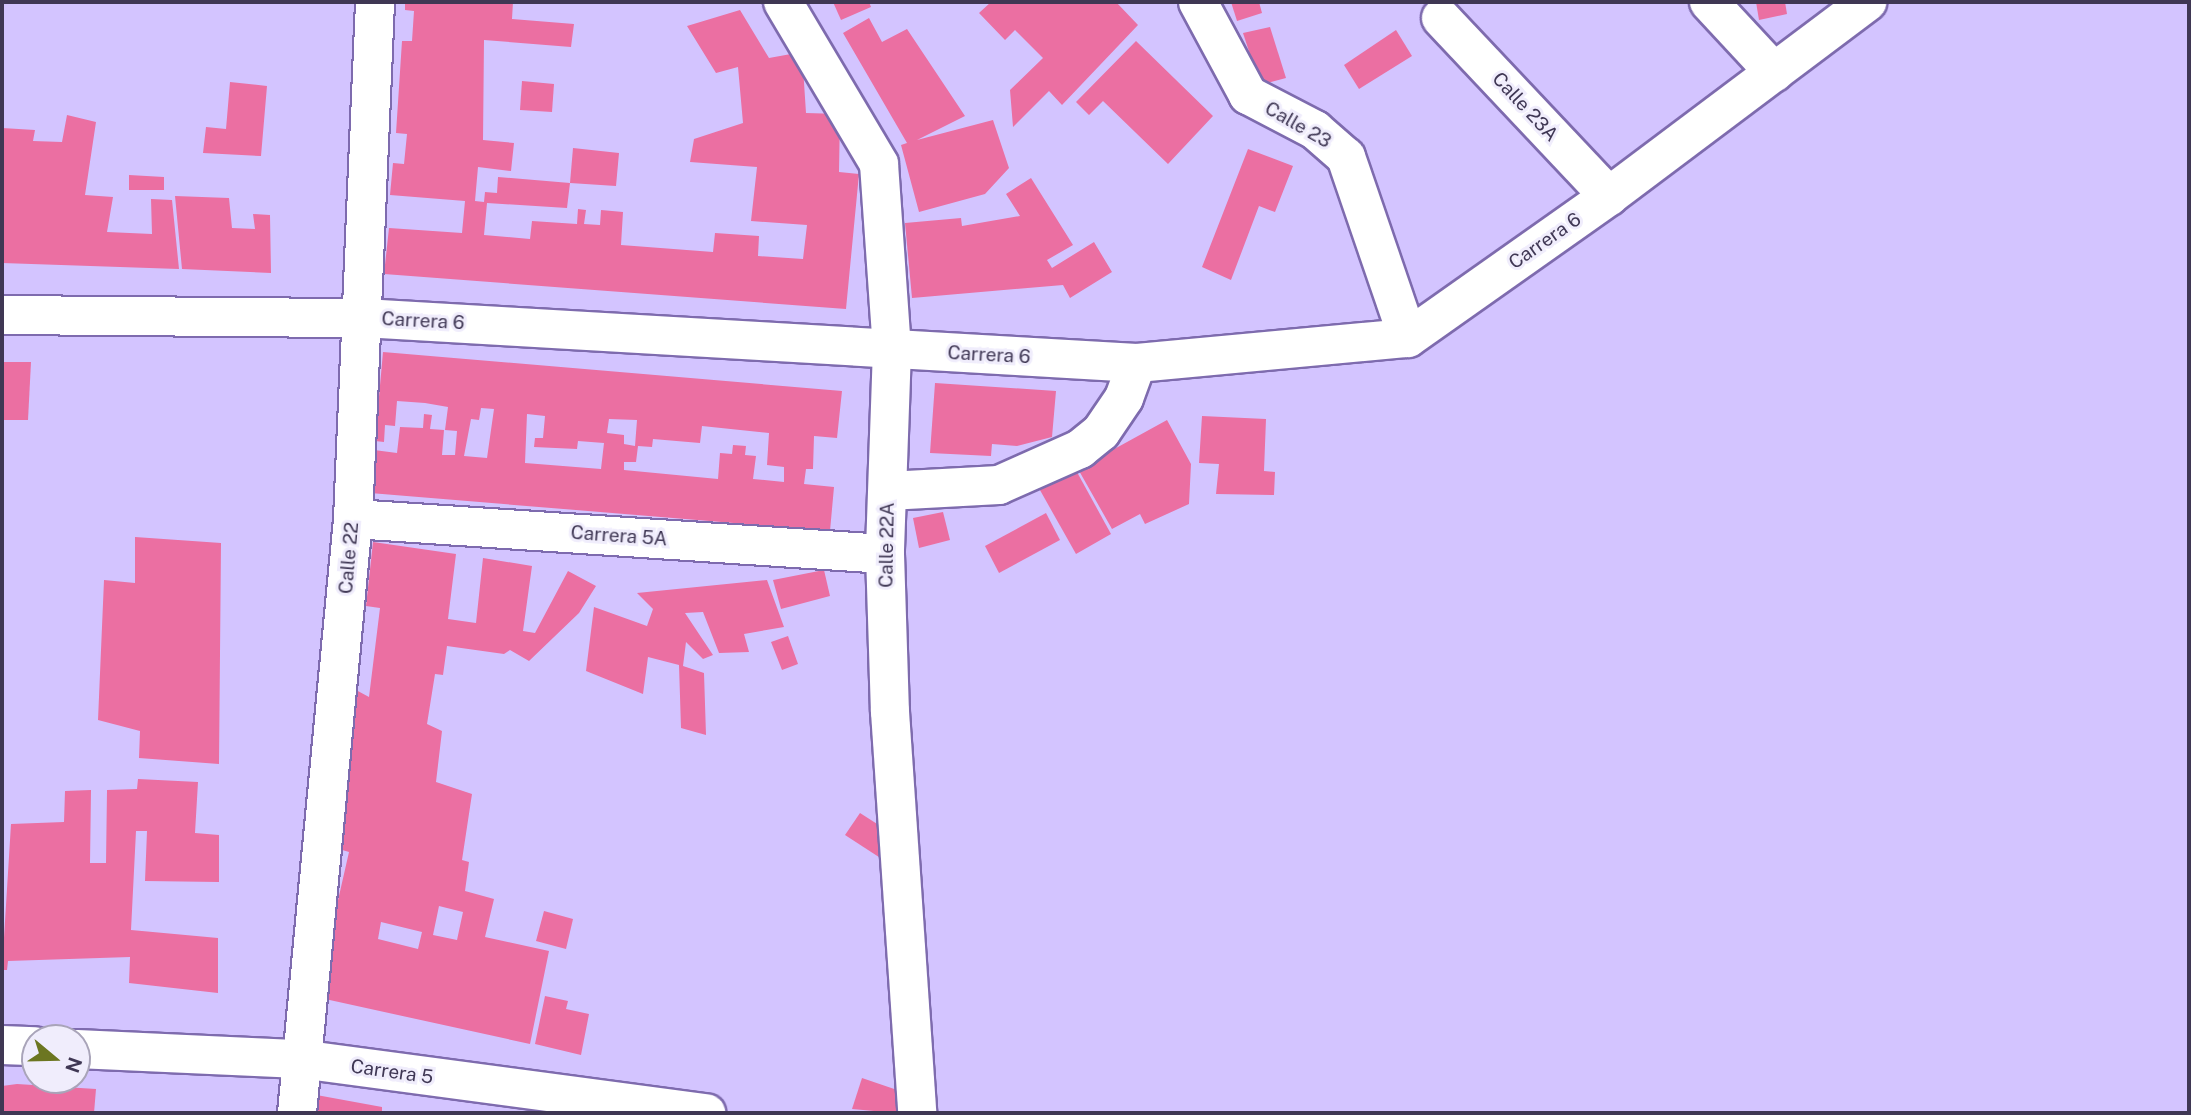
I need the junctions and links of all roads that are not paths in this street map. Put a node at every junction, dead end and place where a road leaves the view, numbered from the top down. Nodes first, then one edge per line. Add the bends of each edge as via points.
1 (375, 2) edge
2 (783, 2) edge
3 (1198, 2) edge
4 (1709, 2) edge
5 (1867, 2) edge
6 (1441, 18) dead end
7 (1774, 72) junction
8 (1609, 196) junction
9 (2, 315) edge
10 (363, 318) junction
11 (1408, 338) junction
12 (892, 349) junction
13 (1137, 363) junction
14 (888, 491) junction
15 (353, 519) junction
16 (885, 554) junction
17 (2, 1045) edge
18 (21, 1046) edge
19 (91, 1049) edge
20 (300, 1059) junction
21 (298, 1113) edge
22 (706, 1113) edge
23 (917, 1113) edge

1 - 10 street, Calle 22
2 - 12 street, Calle 22A via 879,164
3 - 11 street, Calle 23 via 1248,95 1315,130 1346,157
4 - 7 street
5 - 7 street, Carrera 6
6 - 8 street, Calle 23A
7 - 8 street, Carrera 6
8 - 11 street, Carrera 6
9 - 10 street, Carrera 6
10 - 12 street, Carrera 6
10 - 15 street, Calle 22
11 - 13 street, Carrera 6
12 - 13 street, Carrera 6
12 - 14 street, Calle 22A
13 - 14 street via 1124,398 1101,432 1080,449 999,485
14 - 16 street, Calle 22A
15 - 16 street, Carrera 5A
15 - 20 street, Calle 22
16 - 23 street, Calle 22A via 890,712
17 - 18 street
19 - 20 street, Carrera 5
20 - 21 street, Calle 22
20 - 22 street, Carrera 5

